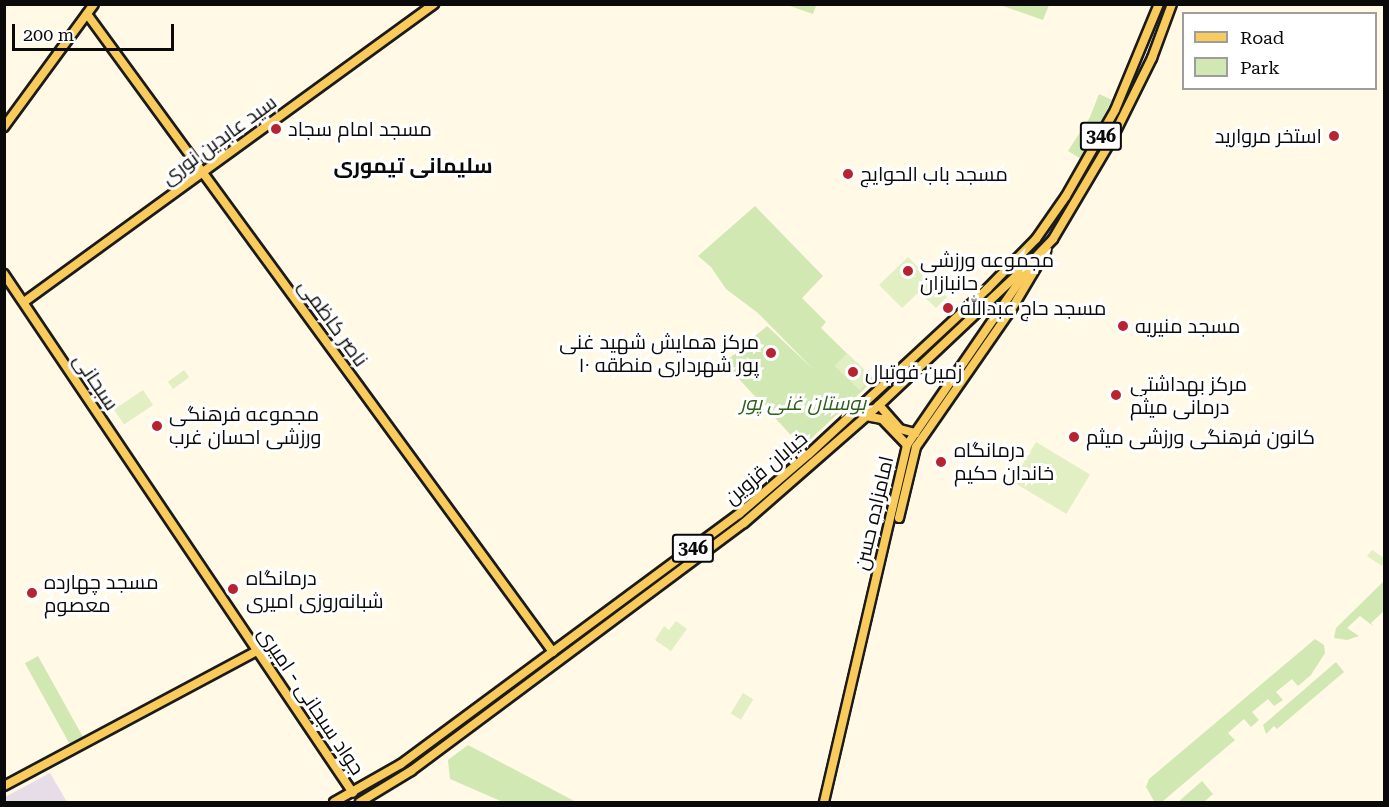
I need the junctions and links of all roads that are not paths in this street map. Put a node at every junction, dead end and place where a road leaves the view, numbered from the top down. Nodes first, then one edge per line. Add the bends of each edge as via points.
1 (94, 4) edge
2 (434, 4) edge
3 (1159, 4) edge
4 (1172, 4) edge
5 (87, 14) junction
6 (4, 127) edge
7 (203, 172) junction
8 (1053, 239) junction
9 (1021, 255) junction
10 (1030, 263) junction
11 (4, 274) edge
12 (24, 302) junction
13 (879, 405) junction
14 (866, 416) junction
15 (915, 433) junction
16 (907, 445) junction
17 (161, 508) joint
18 (899, 518) dead end
19 (257, 651) junction
20 (553, 652) junction
21 (4, 786) edge
22 (353, 793) junction
23 (334, 802) edge
24 (360, 802) edge
25 (824, 802) edge

1 - 5 main road
2 - 7 main road, سید عابدین نوری
3 - 9 main road, خیابان قزوین / 346 via 1100,137 1052,218
4 - 8 main road, خیابان قزوین / 346 via 1124,116
5 - 6 main road
5 - 7 main road, ناصر کاظمی
7 - 12 main road, سید عابدین نوری
7 - 20 main road, ناصر کاظمی
8 - 10 main road, خیابان قزوین / 346
8 - 18 main road, امامزاده حسن via 1011,310 916,447
9 - 10 main road
9 - 20 main road, خیابان قزوین / 346 via 781,479
10 - 13 main road, خیابان قزوین / 346
10 - 15 main road, امامزاده حسن
11 - 12 main road, سبحانی
12 - 17 main road, سبحانی
13 - 14 main road, خیابان قزوین / 346
13 - 15 main road via 900,429
14 - 16 main road via 882,419
14 - 24 main road, خیابان قزوین / 346 via 744,523 411,771
15 - 16 main road, امامزاده حسن
16 - 25 main road, امامزاده حسن
17 - 19 main road, جواد سبحانی - امیری
19 - 21 main road
19 - 22 main road, جواد سبحانی - امیری
20 - 22 main road, خیابان قزوین / 346 via 401,764
22 - 23 main road, خیابان قزوین / 346

